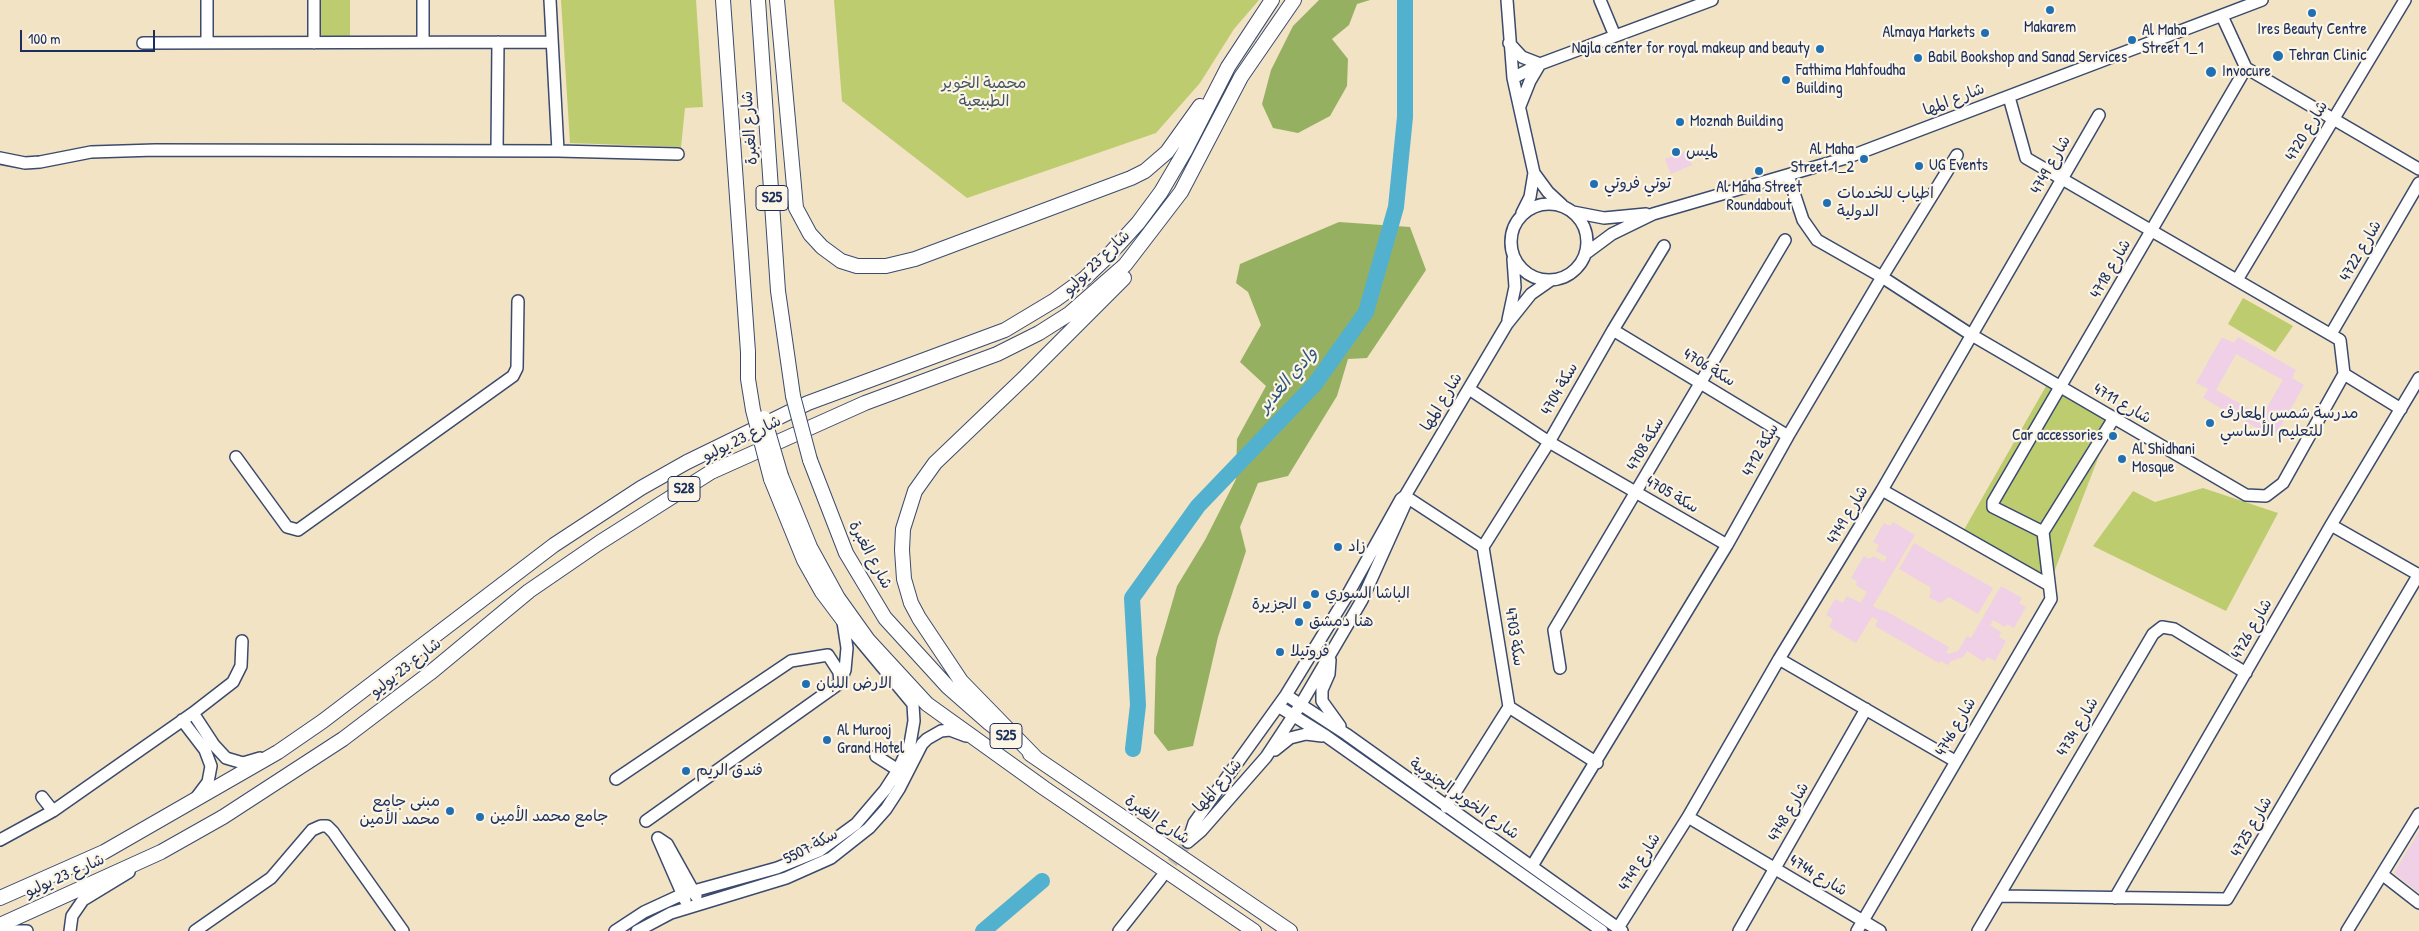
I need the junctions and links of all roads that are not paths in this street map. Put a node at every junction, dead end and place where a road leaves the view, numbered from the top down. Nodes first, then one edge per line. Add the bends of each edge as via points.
1 (206, 0) edge
2 (314, 0) edge
3 (423, 0) edge
4 (550, 0) edge
5 (724, 0) edge
6 (758, 0) edge
7 (778, 0) edge
8 (1272, 0) edge
9 (1294, 0) edge
10 (1506, 0) edge
11 (1600, 0) edge
12 (1712, 0) edge
13 (2262, 0) edge
14 (2404, 0) edge
15 (1697, 2) edge
16 (2222, 16) junction
17 (1615, 36) junction
18 (314, 42) junction
19 (423, 42) junction
20 (498, 42) junction
21 (552, 42) junction
22 (143, 43) dead end
23 (207, 43) junction
24 (1509, 43) junction
25 (1540, 64) junction
26 (1228, 67) junction
27 (2246, 68) junction
28 (1512, 78) junction
29 (2009, 97) junction
30 (1520, 106) junction
31 (2099, 115) dead end
32 (2333, 119) junction
33 (497, 151) junction
34 (558, 151) junction
35 (678, 154) dead end
36 (1957, 155) dead end
37 (0, 158) edge
38 (2419, 169) edge
39 (1193, 172) junction
40 (1534, 173) junction
41 (1788, 175) junction
42 (2062, 179) junction
43 (2419, 183) edge
44 (1568, 209) junction
45 (1653, 214) junction
46 (1522, 215) junction
47 (2152, 230) junction
48 (1785, 240) dead end
49 (1664, 246) dead end
50 (1585, 254) junction
51 (1513, 256) junction
52 (1882, 277) junction
53 (1551, 280) junction
54 (2237, 280) junction
55 (518, 300) dead end
56 (1507, 324) junction
57 (1613, 330) junction
58 (1970, 334) junction
59 (2331, 334) junction
60 (2344, 374) junction
61 (2419, 378) edge
62 (1701, 381) junction
63 (2061, 388) junction
64 (1469, 389) junction
65 (2401, 409) junction
66 (2114, 418) junction
67 (1788, 436) junction
68 (1549, 442) junction
69 (236, 457) dead end
70 (776, 478) junction
71 (1882, 490) junction
72 (1636, 493) junction
73 (1405, 496) junction
74 (2331, 525) junction
75 (2043, 532) junction
76 (1727, 545) junction
77 (1483, 547) junction
78 (2419, 575) edge
79 (2049, 585) junction
80 (843, 620) junction
81 (242, 641) dead end
82 (1330, 657) junction
83 (1779, 659) junction
84 (1560, 668) dead end
85 (2246, 673) junction
86 (840, 683) junction
87 (1286, 695) junction
88 (1301, 704) junction
89 (1278, 706) junction
90 (1509, 707) junction
91 (1866, 709) junction
92 (192, 713) junction
93 (1293, 716) junction
94 (182, 720) junction
95 (1346, 734) junction
96 (1326, 736) junction
97 (979, 742) junction
98 (278, 752) junction
99 (876, 756) dead end
100 (1266, 757) junction
101 (1036, 758) junction
102 (1955, 761) junction
103 (1597, 763) junction
104 (898, 770) junction
105 (616, 779) dead end
106 (42, 797) dead end
107 (193, 802) junction
108 (1446, 807) junction
109 (53, 811) junction
110 (2419, 814) edge
111 (1688, 817) junction
112 (646, 821) dead end
113 (0, 840) edge
114 (160, 852) junction
115 (1532, 866) junction
116 (1775, 869) junction
117 (2383, 874) junction
118 (1160, 878) tunnel mouth
119 (689, 892) junction
120 (2000, 896) junction
121 (0, 898) edge
122 (2115, 898) junction
123 (2419, 903) edge
124 (700, 904) junction
125 (688, 908) junction
126 (0, 925) edge
127 (1860, 926) edge
128 (1620, 929) edge
129 (3, 931) edge
130 (27, 931) edge
131 (70, 931) edge
132 (196, 931) edge
133 (403, 931) edge
134 (615, 931) edge
135 (638, 931) edge
136 (1120, 931) edge
137 (1254, 931) edge
138 (1290, 931) edge
139 (1602, 931) edge
140 (1739, 931) edge
141 (1880, 931) edge
142 (1978, 931) edge
143 (2347, 931) edge

1 - 23 street
2 - 18 street
3 - 19 street
4 - 21 street
5 - 70 main road, شارع الغبرة / S25, bridge via 748,352
6 - 101 main road, شارع الغبرة / S25, bridge via 778,291 793,396 810,460 846,553 885,618 948,687 989,724
7 - 26 main road via 796,208 810,234 822,247 842,261 857,266 886,266 915,259 1145,171 1178,140
8 - 26 main road, شارع 23 يوليو / S28
9 - 39 main road, شارع 23 يوليو / S28 via 1241,77
10 - 24 street
11 - 17 street
12 - 15 street
13 - 16 street, شارع المها
14 - 32 street, 4720 شارع
15 - 17 street
16 - 27 street
16 - 29 street, شارع المها
17 - 25 street
18 - 19 street
18 - 23 street
19 - 20 street
20 - 21 street
20 - 33 street
21 - 34 street
22 - 23 street
24 - 25 street via 1522,57
24 - 28 street
25 - 28 street
25 - 30 street
26 - 98 main road, شارع 23 يوليو / S28 via 1161,192 1108,257 1077,284 1005,330 808,403 641,488 547,550
27 - 32 street
27 - 47 street, 4718 شارع
28 - 30 street
29 - 41 street, شارع المها via 1846,158
29 - 42 street via 2026,158
30 - 40 street
31 - 42 street, 4749 شارع
32 - 38 street
32 - 54 street, 4720 شارع
33 - 34 street
33 - 37 street via 155,150 91,152 25,163
34 - 35 street
36 - 52 street, سكة 4712
39 - 101 main road via 1185,200 1132,270 936,463 915,491 908,510 902,566 911,602 919,618 961,681
39 - 114 main road, شارع 23 يوليو / S28 via 1125,265 1069,314 997,354 865,403 711,472 529,591 430,673 343,739 223,818
40 - 44 street via 1548,192
40 - 46 street via 1530,197
41 - 45 street, شارع المها
41 - 52 street, 4711 شارع via 1803,220 1817,240
42 - 47 street
42 - 58 street, 4749 شارع
43 - 59 street, شارع 4722
44 - 45 street, شارع المها via 1604,218
44 - 46 street via 1542,204
44 - 50 street via 1579,218 1587,236
45 - 50 street, شارع المها via 1612,234
46 - 51 street via 1511,234
47 - 54 street
47 - 63 street, 4718 شارع
48 - 62 street, سكة 4708
49 - 57 street, سكة 4704
50 - 53 street via 1576,270
51 - 53 street via 1528,274
51 - 56 street, شارع المها via 1515,288
52 - 58 street, 4711 شارع
52 - 67 street, سكة 4712
53 - 56 street, شارع المها via 1531,294
54 - 59 street
55 - 69 street via 517,368 513,376 298,530 287,528
56 - 64 street, شارع المها
57 - 62 street, 4706 سكة
57 - 68 street, سكة 4704
58 - 63 street, 4711 شارع
58 - 71 street, 4749 شارع
59 - 60 street via 2340,340
60 - 65 street
60 - 66 street, 4711 شارع via 2283,482 2266,496 2246,495
61 - 65 street, 4726 شارع
62 - 67 street, 4706 سكة
62 - 72 street, سكة 4708
63 - 66 street, 4711 شارع
63 - 75 street, 4718 شارع via 1993,502 1993,507
64 - 68 street, 4705 سكة
64 - 73 street, شارع المها
65 - 74 street, 4726 شارع
66 - 75 street
67 - 76 street, سكة 4712
68 - 72 street, 4705 سكة
68 - 77 street, سكة 4704
70 - 80 main road via 804,560
70 - 97 main road, شارع الغبرة / S25 via 838,598 868,640 927,704
71 - 79 street
71 - 83 street, 4749 شارع
72 - 76 street, 4705 سكة
72 - 84 street, سكة 4708 via 1554,630
73 - 77 street
73 - 82 street, شارع المها via 1407,502 1362,600
73 - 87 street, شارع المها
74 - 78 street
74 - 85 street, 4726 شارع
75 - 79 street, 4746 شارع
76 - 103 street, سكة 4712
77 - 90 street, 4703 سكة
78 - 122 street, 4725 شارع via 2227,899
79 - 102 street, 4746 شارع via 2050,599
80 - 86 street via 847,648
80 - 104 street, سكة 5507 via 913,704 910,744
81 - 92 street via 238,675
82 - 88 street, شارع المها
82 - 95 street via 1331,667 1322,690 1322,701
83 - 91 street
83 - 111 street, 4749 شارع
85 - 120 street, 4734 شارع via 2174,629 2162,627 2153,634
85 - 122 street, 4726 شارع
86 - 105 street via 839,672 828,655 791,661
86 - 112 street
87 - 88 street, شارع الخوير الجنوبية
87 - 89 street, شارع المها
88 - 93 street, شارع المها
88 - 95 street, شارع الخوير الجنوبية
89 - 93 street, شارع الخوير الجنوبية
89 - 100 street, شارع المها via 1194,823 1188,842
90 - 103 street
90 - 108 street
91 - 102 street
91 - 116 street, 4748 شارع
92 - 94 street
92 - 98 street via 219,752 234,762 252,762
93 - 96 street, شارع الخوير الجنوبية
93 - 100 street, شارع المها
94 - 107 street via 205,750 211,766 208,782
94 - 109 street
95 - 108 street, شارع الخوير الجنوبية
96 - 100 street via 1306,734 1290,738
96 - 139 street, شارع الخوير الجنوبية
97 - 124 street, سكة 5507 via 950,730 934,734 922,744 900,789 886,809 851,844 809,869
97 - 137 main road, شارع الغبرة / S25
98 - 107 main road, شارع 23 يوليو / S28
99 - 104 street
101 - 138 main road, شارع الغبرة / S25
102 - 127 street, 4746 شارع
103 - 115 street, سكة 4712
104 - 119 street, سكة 5507 via 872,808 819,851 777,868
106 - 109 street
107 - 121 main road, شارع 23 يوليو / S28 via 104,852
108 - 115 street, شارع الخوير الجنوبية
109 - 113 street
110 - 117 street
111 - 116 street, 4744 شارع
111 - 128 street, 4749 شارع
114 - 126 main road, شارع 23 يوليو / S28
114 - 131 street via 84,900 72,916
115 - 128 street, شارع الخوير الجنوبية
116 - 127 street, 4744 شارع
116 - 140 street, 4748 شارع
117 - 123 street
117 - 143 street
118 - 136 street
119 - 124 street
119 - 125 street
119 - 134 street, سكة 5507 via 644,912
120 - 122 street, 4725 شارع
120 - 142 street, 4734 شارع
124 - 125 street, سكة 5507
125 - 135 street, سكة 5507 via 671,913
127 - 141 street, 4744 شارع
129 - 130 street
132 - 133 street via 271,878 312,830 321,826 327,826 333,832

